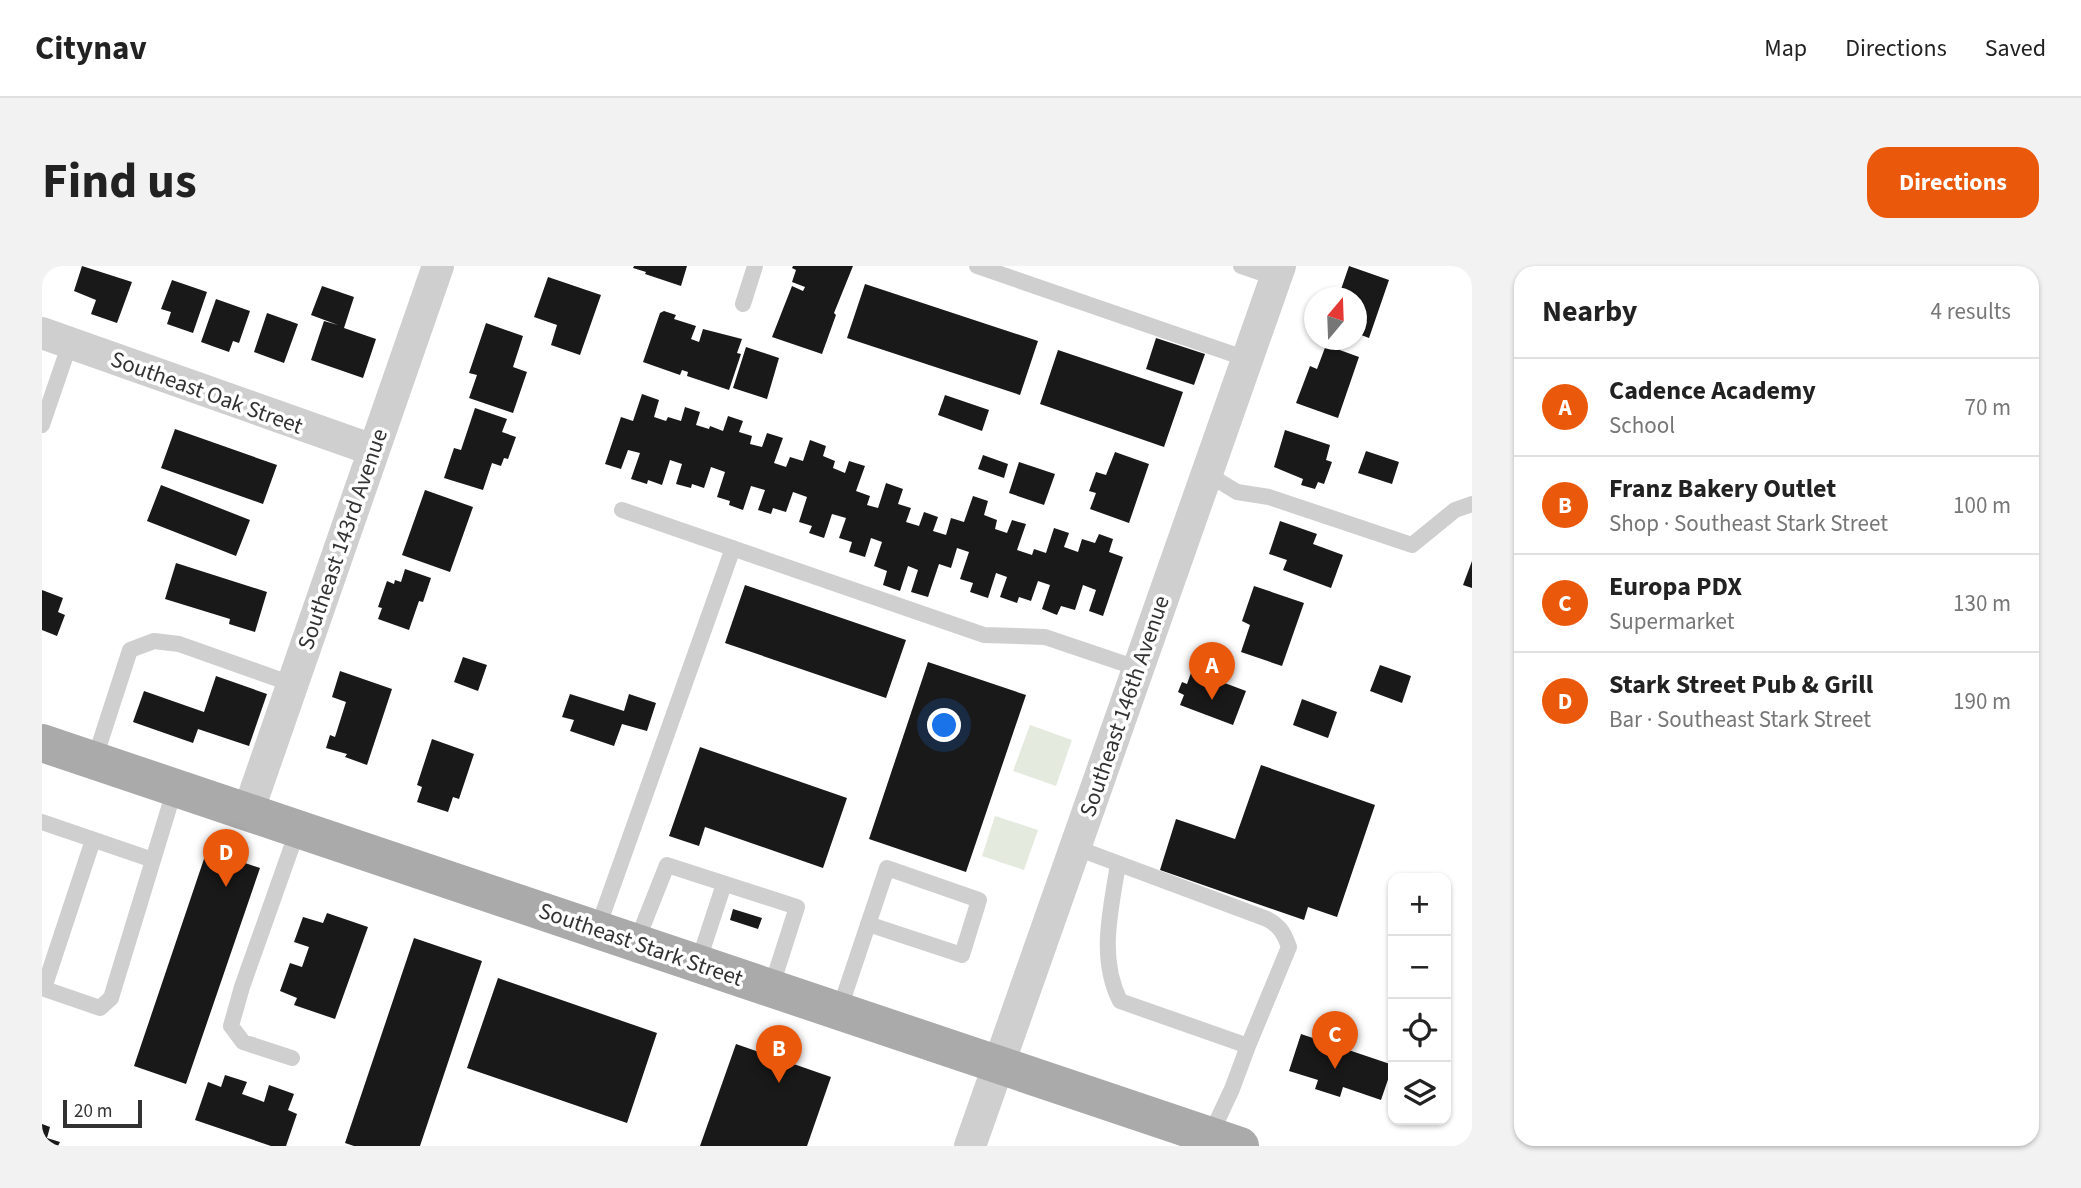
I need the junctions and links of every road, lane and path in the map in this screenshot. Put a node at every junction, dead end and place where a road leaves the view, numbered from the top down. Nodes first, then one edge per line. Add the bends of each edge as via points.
1 (438, 266) edge
2 (755, 266) edge
3 (977, 266) edge
4 (1241, 266) edge
5 (1278, 272) edge
6 (743, 304) dead end
7 (56, 338) edge
8 (1247, 359) junction
9 (42, 425) edge
10 (373, 450) junction
11 (1206, 473) junction
12 (1472, 504) edge
13 (622, 510) dead end
14 (733, 548) junction
15 (1137, 668) junction
16 (292, 684) junction
17 (42, 743) edge
18 (94, 761) junction
19 (175, 788) junction
20 (248, 812) junction
21 (42, 822) edge
22 (298, 829) junction
23 (93, 840) junction
24 (1074, 847) junction
25 (153, 860) junction
26 (1118, 864) junction
27 (724, 884) junction
28 (868, 924) junction
29 (597, 930) junction
30 (636, 943) junction
31 (698, 963) junction
32 (43, 988) edge
33 (771, 988) junction
34 (839, 1011) junction
35 (1248, 1046) junction
36 (292, 1058) dead end
37 (998, 1064) junction
38 (1225, 1141) edge
39 (970, 1146) edge

1 - 10 street, Southeast 143rd Avenue
2 - 6 lane
3 - 8 lane
4 - 5 lane
5 - 8 street, Southeast 146th Avenue
7 - 9 lane
7 - 10 street, Southeast Oak Street
8 - 11 street, Southeast 146th Avenue
10 - 16 street, Southeast 143rd Avenue
11 - 12 lane via 1237,492 1269,496 1412,545 1455,510
11 - 15 street, Southeast 146th Avenue
13 - 14 lane
14 - 15 lane via 984,635 1045,637
14 - 29 lane
15 - 24 street, Southeast 146th Avenue
16 - 18 lane via 179,644 142,644 130,650
16 - 20 street, Southeast 143rd Avenue
17 - 18 main road, Southeast Stark Street
18 - 19 main road, Southeast Stark Street
19 - 20 main road, Southeast Stark Street
19 - 25 lane
20 - 22 main road, Southeast Stark Street
21 - 23 lane
22 - 29 main road, Southeast Stark Street
22 - 36 lane via 231,1026 243,1042
23 - 25 lane
23 - 32 lane
24 - 26 lane
24 - 37 street, Southeast 146th Avenue
25 - 32 lane via 111,998 100,1008
26 - 35 lane via 1107,958 1119,1001
26 - 35 lane via 1267,919 1284,933 1289,947
27 - 30 lane via 667,865
27 - 31 lane
27 - 33 lane via 797,907
28 - 28 lane via 887,868 979,900 961,955
28 - 34 lane
29 - 30 main road, Southeast Stark Street
30 - 31 main road, Southeast Stark Street
31 - 33 main road, Southeast Stark Street
33 - 34 main road, Southeast Stark Street
34 - 37 main road, Southeast Stark Street
35 - 38 lane via 1232,1089
37 - 38 main road, Southeast Stark Street
37 - 39 street, Southeast 146th Avenue

